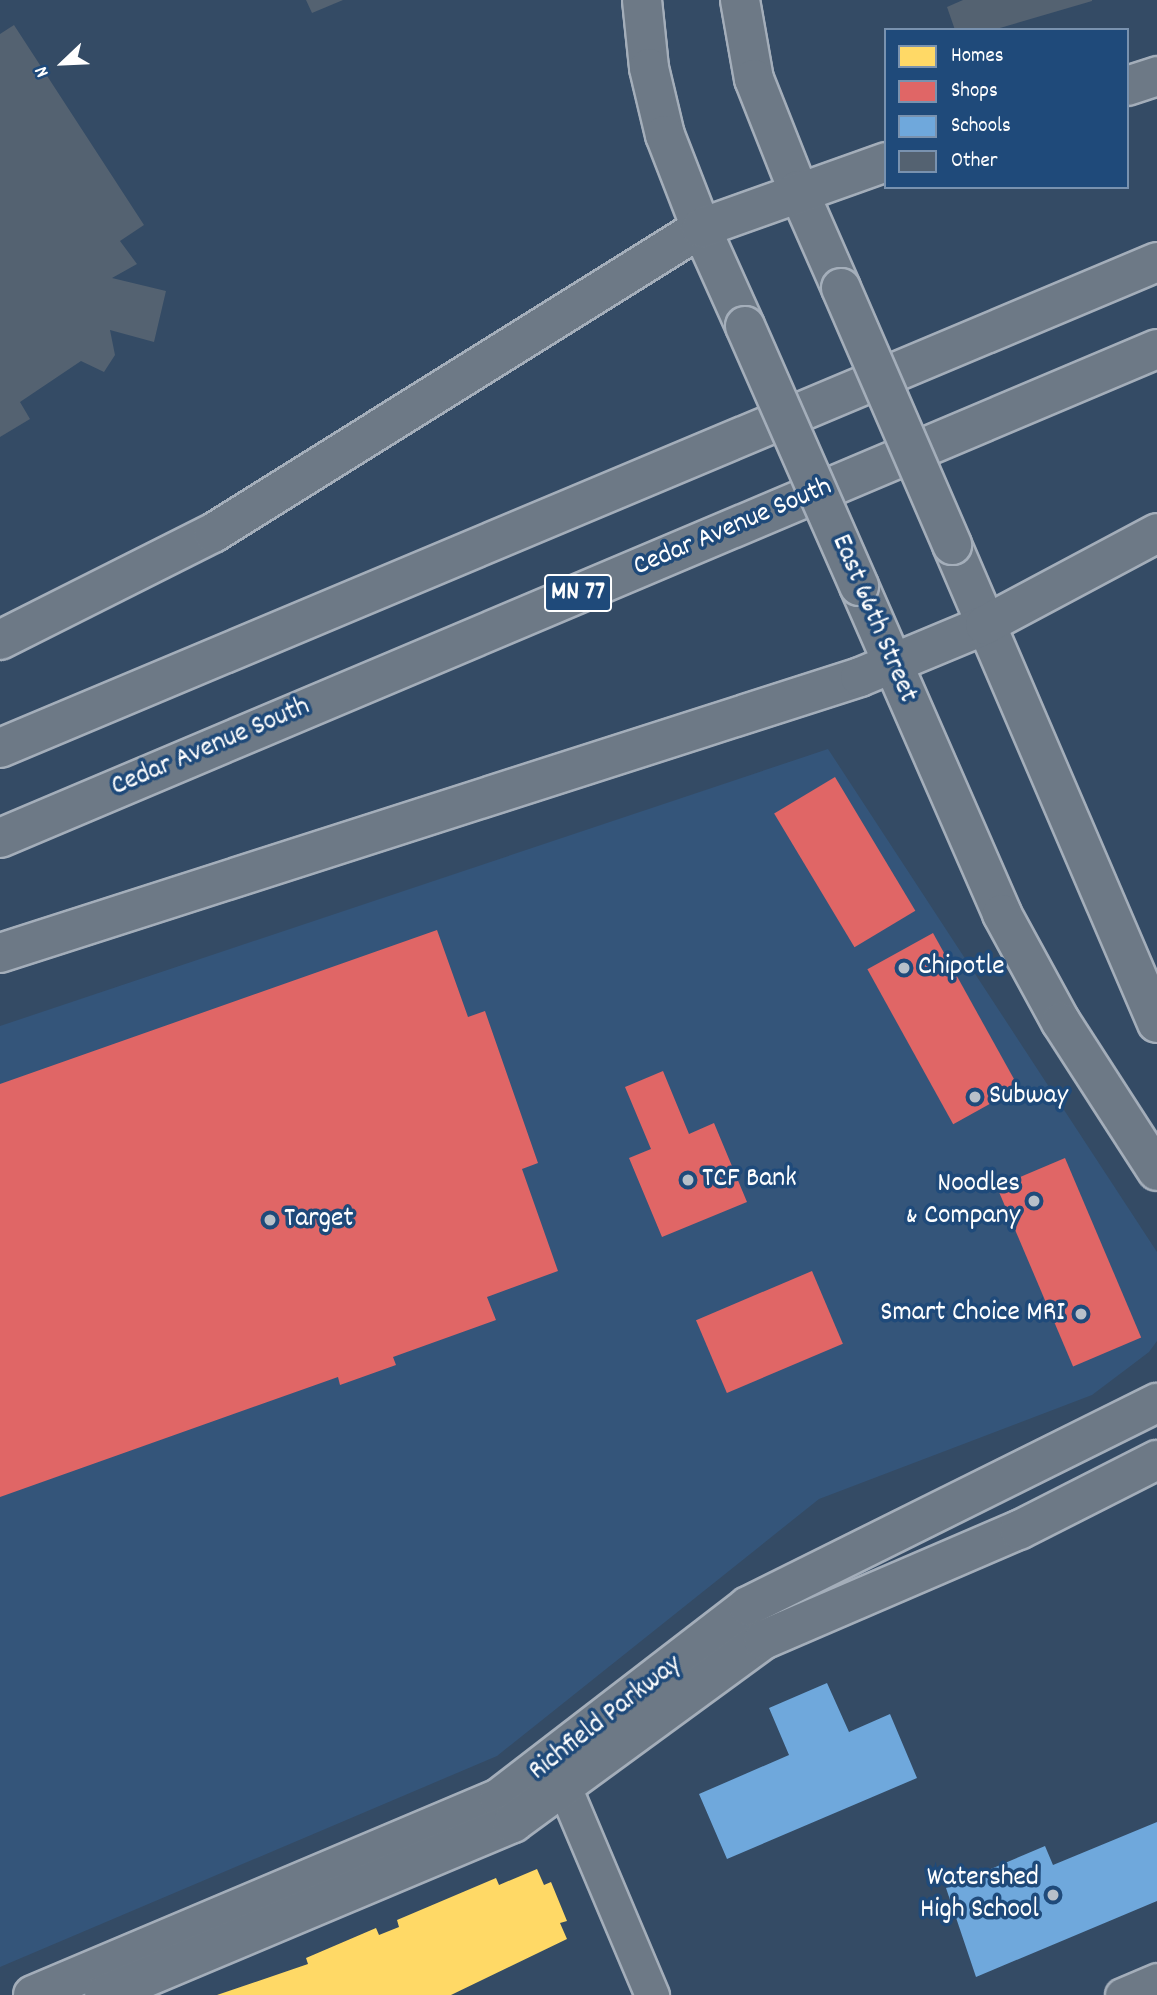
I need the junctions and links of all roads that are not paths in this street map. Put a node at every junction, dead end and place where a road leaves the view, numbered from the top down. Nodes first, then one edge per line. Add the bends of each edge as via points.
1 (642, 0) edge
2 (740, 0) edge
3 (1157, 76) edge
4 (1129, 85) edge
5 (884, 163) edge
6 (798, 190) junction
7 (701, 228) junction
8 (1157, 262) edge
9 (1157, 349) edge
10 (1157, 533) edge
11 (985, 625) junction
12 (0, 640) edge
13 (893, 663) junction
14 (0, 748) edge
15 (0, 838) edge
16 (0, 953) edge
17 (1157, 1023) edge
18 (1157, 1171) edge
19 (1157, 1403) edge
20 (1157, 1460) edge
21 (1037, 1464) junction
22 (917, 1575) junction
23 (565, 1789) junction
24 (1157, 1980) edge
25 (33, 1995) edge
26 (104, 1995) edge
27 (652, 1995) edge
28 (1122, 1995) edge

1 - 7 main road, East 66th Street via 649,68 665,135
2 - 6 main road via 754,79
3 - 4 main road
5 - 6 main road
6 - 7 main road
6 - 11 main road, bridge
7 - 12 main road via 213,533
7 - 13 main road, East 66th Street, bridge
8 - 14 main road
9 - 15 main road, Cedar Avenue South / MN 77
10 - 11 main road
11 - 13 main road
11 - 17 main road
13 - 16 main road
13 - 18 main road, East 66th Street via 1003,914 1061,1022
19 - 21 main road, Richfield Parkway
20 - 22 main road, Richfield Parkway
21 - 22 main road via 919,1544
21 - 25 main road, Richfield Parkway via 748,1606 499,1798
22 - 23 main road, Richfield Parkway via 727,1661
23 - 26 main road, Richfield Parkway via 483,1837
23 - 27 street
24 - 28 street

